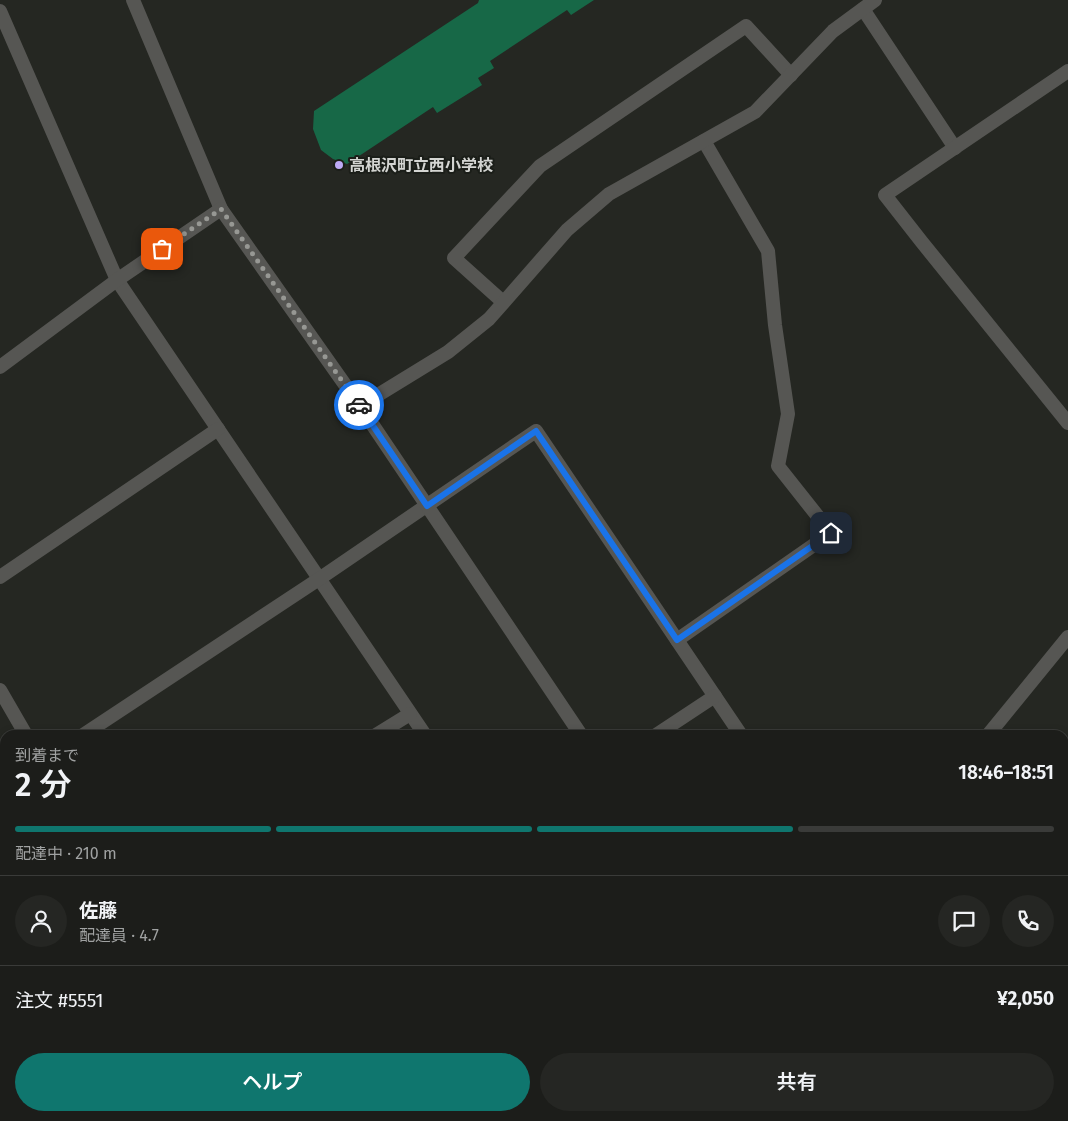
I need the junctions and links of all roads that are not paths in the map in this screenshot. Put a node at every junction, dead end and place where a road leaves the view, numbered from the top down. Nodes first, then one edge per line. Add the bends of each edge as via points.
1 (134, 0) edge
2 (875, 0) edge
3 (863, 9) junction
4 (0, 11) edge
5 (1068, 71) edge
6 (791, 75) junction
7 (704, 141) junction
8 (955, 148) junction
9 (221, 209) junction
10 (117, 280) junction
11 (504, 302) junction
12 (0, 367) edge
13 (360, 406) junction
14 (1068, 423) edge
15 (218, 429) junction
16 (427, 506) junction
17 (0, 576) edge
18 (319, 579) junction
19 (1068, 637) edge
20 (677, 640) junction
21 (0, 690) edge
22 (715, 696) junction
23 (410, 714) junction
24 (23, 730) edge
25 (91, 730) edge
26 (384, 730) edge
27 (421, 730) edge
28 (578, 730) edge
29 (664, 730) edge
30 (738, 730) edge
31 (992, 730) edge

1 - 9 street
2 - 3 street
3 - 6 street via 833,31
3 - 8 street
4 - 10 street
5 - 8 street
6 - 7 street via 755,112
6 - 11 street via 746,26 540,166 454,258
7 - 11 street via 609,194 567,230
7 - 20 street via 768,251 788,414 778,466 831,533
8 - 14 street via 885,195
9 - 10 street
9 - 13 street
10 - 12 street
10 - 15 street
11 - 13 street via 490,318 448,352
13 - 16 street
15 - 17 street
15 - 18 street
16 - 18 street
16 - 20 street via 536,431
16 - 28 street
18 - 23 street
18 - 25 street
19 - 31 street
20 - 22 street
21 - 24 street
22 - 29 street
22 - 30 street
23 - 26 street
23 - 27 street

